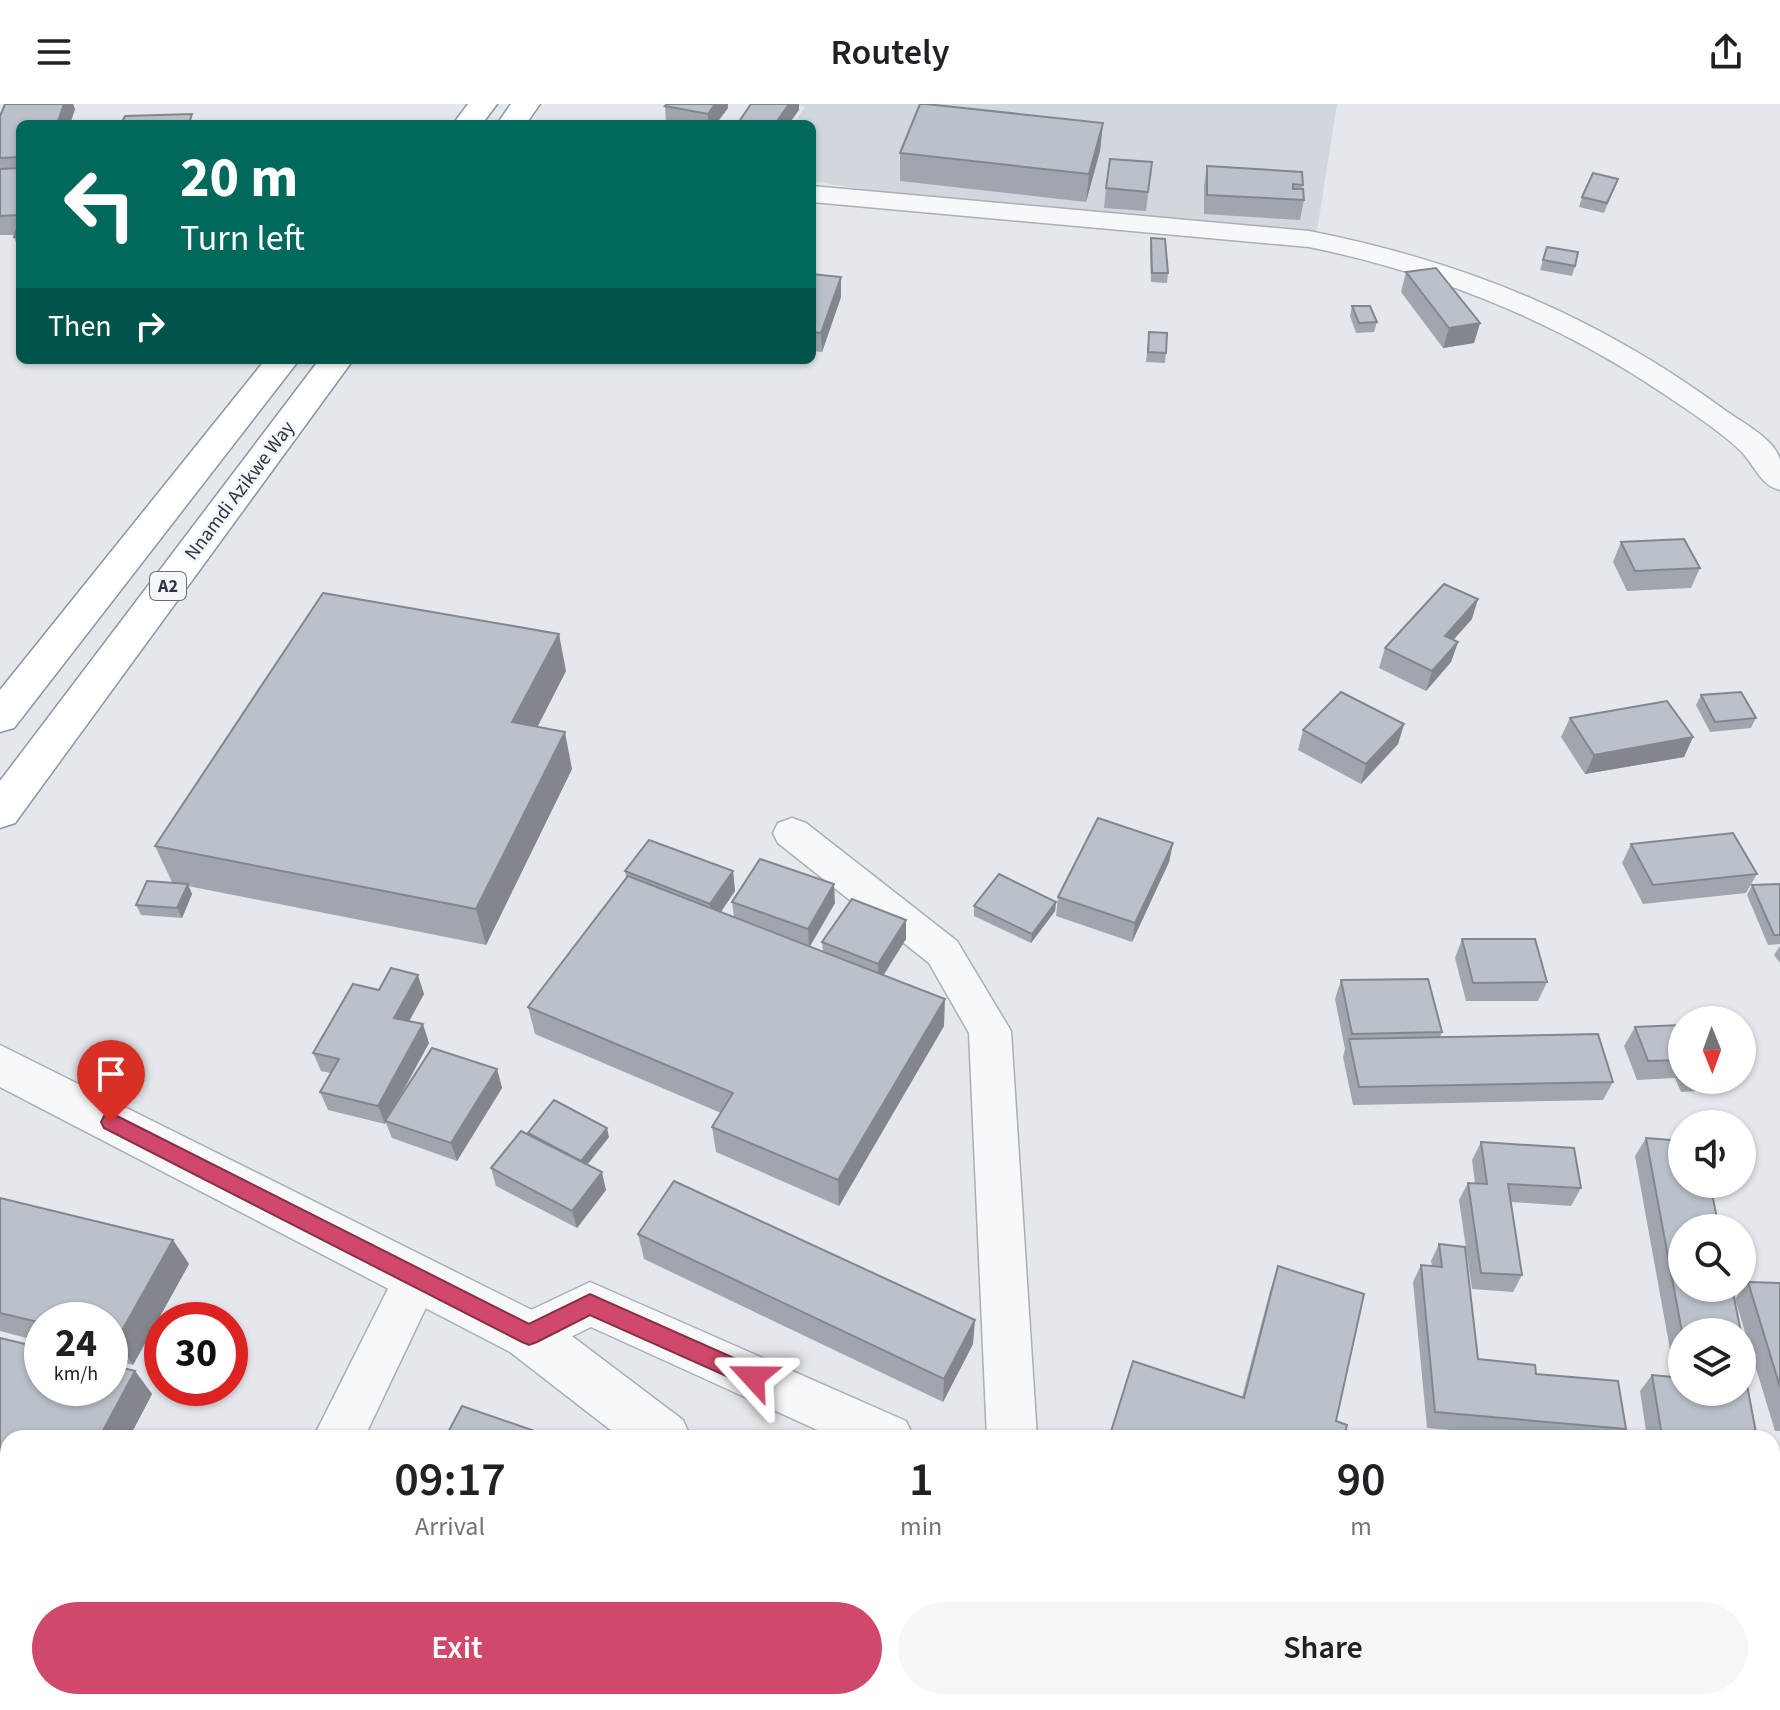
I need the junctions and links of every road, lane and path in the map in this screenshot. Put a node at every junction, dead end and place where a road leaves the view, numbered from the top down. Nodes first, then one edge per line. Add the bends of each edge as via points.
1 (483, 104) edge
2 (470, 120) edge
3 (816, 194) edge
4 (279, 364) edge
5 (333, 364) edge
6 (1780, 480) edge
7 (0, 718) edge
8 (0, 812) edge
9 (792, 833) dead end
10 (0, 1065) edge
11 (417, 1278) junction
12 (529, 1335) junction
13 (342, 1430) edge
14 (654, 1430) edge
15 (871, 1430) edge
16 (1012, 1430) edge

1 - 2 highway
3 - 6 street via 1241,231 1374,252 1463,279 1571,326 1674,387 1755,447
4 - 7 highway, A2
5 - 8 highway, Nnamdi Azikwe Way / A2
9 - 16 street via 943,952 990,1031
10 - 11 street
11 - 12 street
11 - 13 street
12 - 14 street
12 - 15 street via 590,1304

